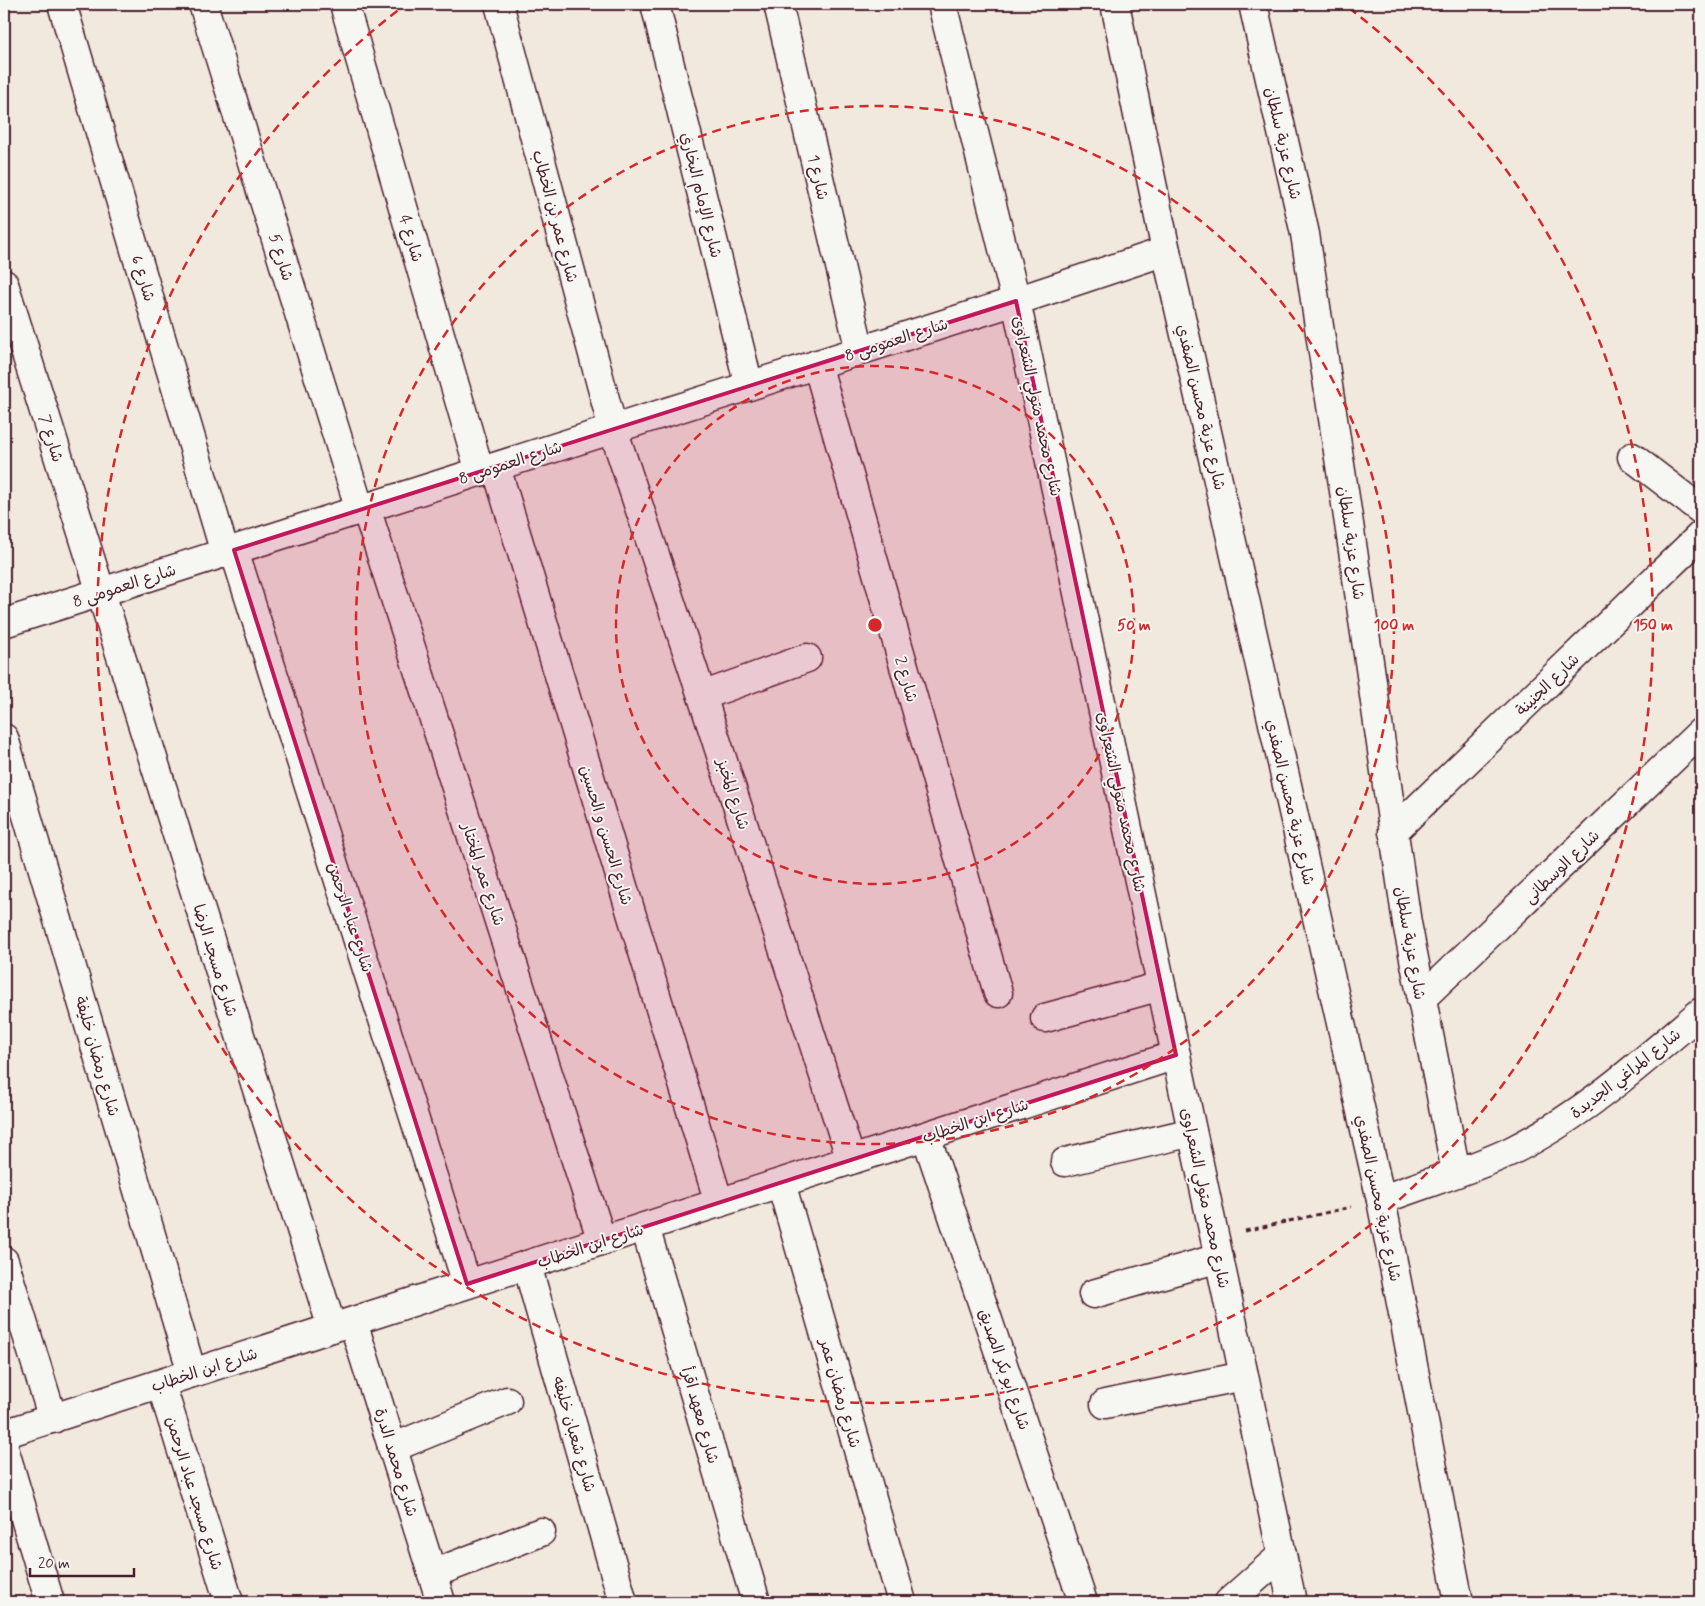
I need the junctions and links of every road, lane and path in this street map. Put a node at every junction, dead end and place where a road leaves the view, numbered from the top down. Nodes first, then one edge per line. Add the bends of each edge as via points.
1 (62, 4) edge
2 (203, 4) edge
3 (344, 4) edge
4 (499, 4) edge
5 (655, 4) edge
6 (778, 4) edge
7 (942, 4) edge
8 (1115, 4) edge
9 (1253, 4) edge
10 (1166, 251) junction
11 (4, 284) edge
12 (1016, 301) junction
13 (860, 351) junction
14 (816, 364) junction
15 (749, 386) junction
16 (613, 429) junction
17 (1632, 457) dead end
18 (488, 469) junction
19 (363, 509) junction
20 (1701, 510) edge
21 (1701, 535) edge
22 (230, 551) junction
23 (100, 592) junction
24 (4, 623) edge
25 (807, 658) dead end
26 (702, 696) junction
27 (1701, 732) edge
28 (4, 738) edge
29 (1393, 832) junction
30 (1162, 986) junction
31 (998, 993) dead end
32 (1421, 999) junction
33 (1701, 1012) edge
34 (1045, 1018) dead end
35 (1176, 1055) junction
36 (1192, 1132) junction
37 (926, 1136) junction
38 (851, 1160) junction
39 (1065, 1162) dead end
40 (1456, 1172) junction
41 (781, 1183) junction
42 (1380, 1200) junction
43 (719, 1203) junction
44 (645, 1227) junction
45 (602, 1241) junction
46 (1217, 1248) junction
47 (4, 1261) edge
48 (527, 1265) junction
49 (467, 1284) junction
50 (1093, 1294) dead end
51 (342, 1325) junction
52 (192, 1373) junction
53 (1244, 1376) junction
54 (161, 1384) junction
55 (506, 1401) dead end
56 (1106, 1404) dead end
57 (53, 1419) junction
58 (4, 1434) edge
59 (4, 1448) edge
60 (392, 1448) junction
61 (542, 1532) dead end
62 (1282, 1554) junction
63 (432, 1574) junction
64 (50, 1602) edge
65 (229, 1602) edge
66 (440, 1602) edge
67 (623, 1602) edge
68 (756, 1602) edge
69 (902, 1602) edge
70 (1083, 1602) edge
71 (1229, 1602) edge
72 (1292, 1602) edge
73 (1460, 1602) edge

1 - 22 street, شارع 6
2 - 19 street, شارع 5
3 - 18 street, شارع 4
4 - 16 street, شارع عمر بن الخطاب
5 - 15 street, شارع الإمام البخاري
6 - 13 street, شارع 1
7 - 12 street, شارع محمد متولي الشعراوى
8 - 10 street, شارع عزبة محسن الصفدي
9 - 29 street, شارع عزبة سلطان via 1305,234
10 - 12 street, شارع العمومى 8
10 - 42 street, شارع عزبة محسن الصفدي
11 - 23 street, شارع 7
12 - 13 street, شارع العمومى 8
12 - 30 street, شارع محمد متولي الشعراوى
13 - 14 street, شارع العمومى 8
14 - 15 street, شارع العمومى 8
14 - 31 street, شارع 2
15 - 16 street, شارع العمومى 8
16 - 18 street, شارع العمومى 8
16 - 26 street, شارع المخبز
17 - 20 street
18 - 19 street, شارع العمومى 8
18 - 43 street, شارع الحسن و الحسين
19 - 22 street, شارع العمومى 8
19 - 45 street, شارع عمر المختار
21 - 29 street, شارع الجنينة
22 - 23 street, شارع العمومى 8
22 - 49 street, شارع عباد الرحمن
23 - 24 street, شارع العمومى 8
23 - 51 street, شارع مسجد الرضا
25 - 26 street
26 - 38 street, شارع المخبز
27 - 32 street, شارع الوسطانى
28 - 52 street, شارع رمضان خليفة
29 - 32 street, شارع عزبة سلطان
30 - 34 street
30 - 35 street, شارع محمد متولي الشعراوى
32 - 40 street, شارع عزبة سلطان
33 - 40 street, شارع المراغي الجديدة via 1611,1088 1564,1121 1508,1152
35 - 36 street, شارع محمد متولي الشعراوى
35 - 37 street, شارع ابن الخطاب
36 - 39 street
36 - 46 street, شارع محمد متولي الشعراوى
37 - 38 street, شارع ابن الخطاب
37 - 70 street, شارع ابو بكر الصديق
38 - 41 street, شارع ابن الخطاب
40 - 42 street, شارع المراغي الجديدة
41 - 43 street, شارع ابن الخطاب
41 - 69 street, شارع رمضان عمر
42 - 46 path
42 - 73 street, شارع عزبة محسن الصفدي
43 - 44 street, شارع ابن الخطاب
44 - 45 street, شارع ابن الخطاب
44 - 68 street, شارع معهد اقرأ
45 - 48 street, شارع ابن الخطاب
46 - 50 street
46 - 53 street, شارع محمد متولي الشعراوى
47 - 57 street
48 - 49 street, شارع ابن الخطاب
48 - 67 street, شارع شعبان خليفه
49 - 51 street, شارع ابن الخطاب
51 - 52 street, شارع ابن الخطاب
51 - 60 street, شارع محمد الدرة
52 - 54 street, شارع ابن الخطاب
53 - 56 street
53 - 62 street, شارع محمد متولي الشعراوى
54 - 57 street, شارع ابن الخطاب
54 - 65 street, شارع مسجد عباد الرحمن
55 - 60 street
57 - 58 street, شارع ابن الخطاب
59 - 64 street
60 - 63 street, شارع محمد الدرة
61 - 63 street
62 - 71 street
62 - 72 street, شارع محمد متولي الشعراوى
63 - 66 street, شارع محمد الدرة

